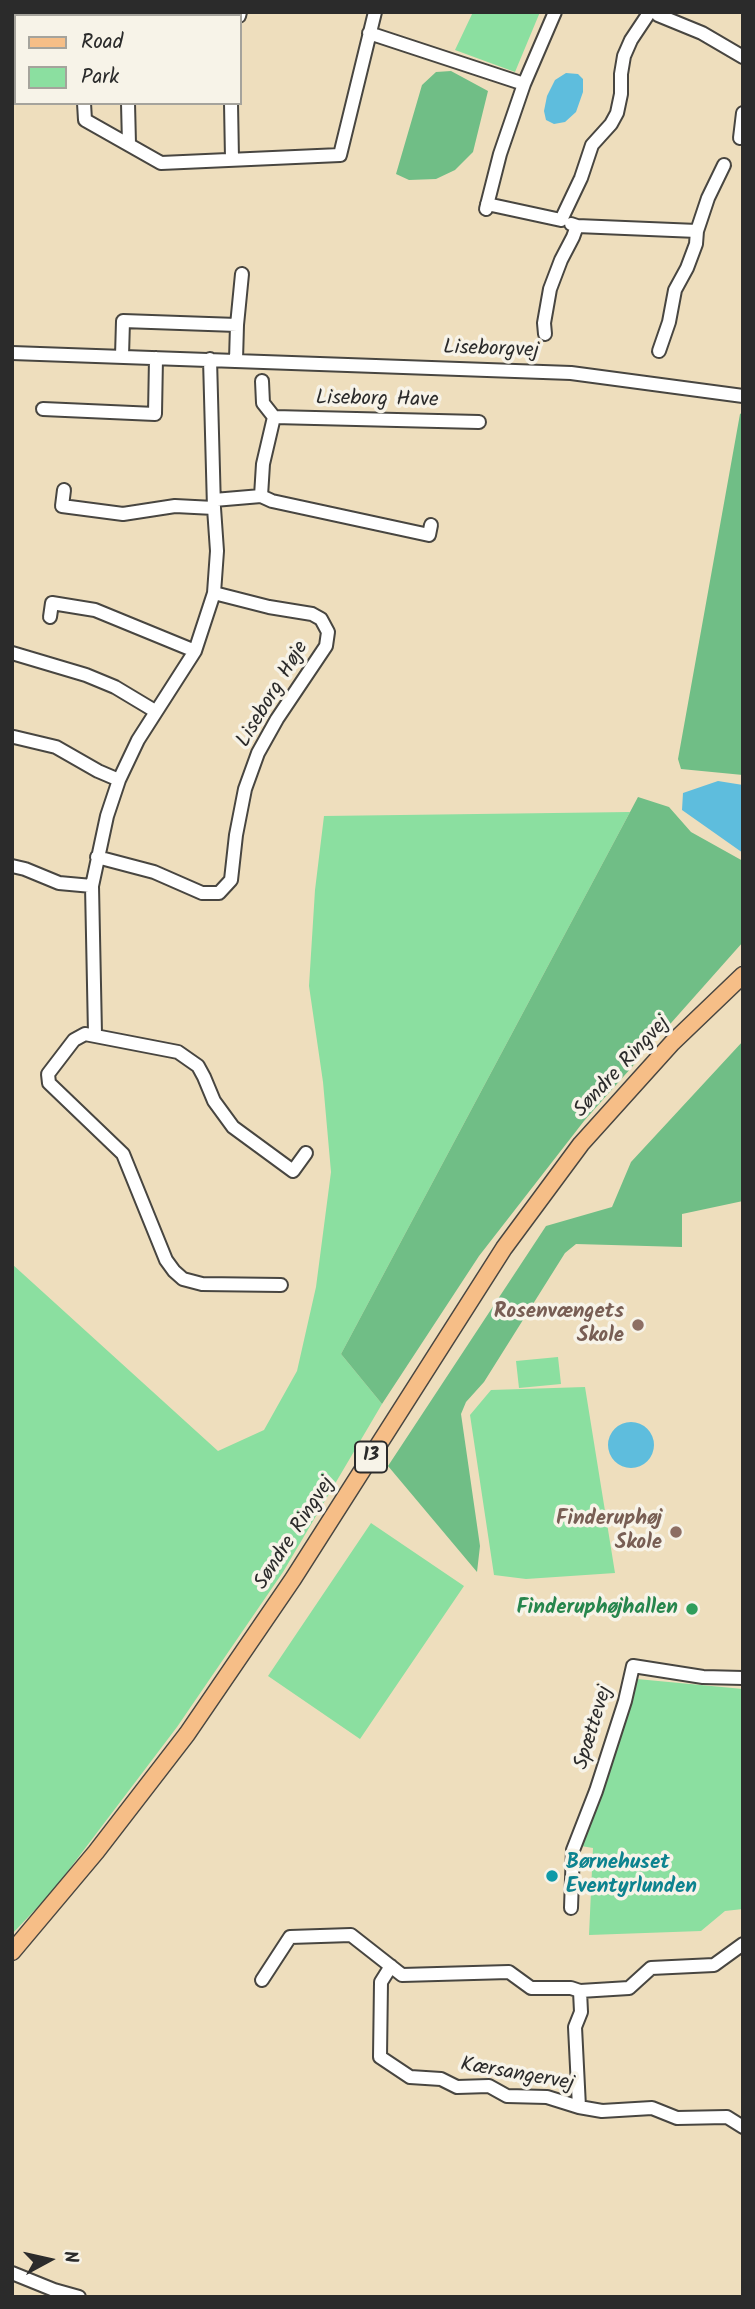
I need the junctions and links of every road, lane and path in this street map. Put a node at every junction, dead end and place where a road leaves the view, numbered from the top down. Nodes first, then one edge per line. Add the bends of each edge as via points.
1 (374, 12) edge
2 (555, 12) edge
3 (654, 13) edge
4 (369, 33) junction
5 (743, 57) edge
6 (524, 84) junction
7 (84, 105) edge
8 (128, 105) edge
9 (231, 105) edge
10 (743, 113) edge
11 (740, 138) dead end
12 (130, 144) junction
13 (232, 159) junction
14 (724, 165) dead end
15 (561, 220) junction
16 (577, 226) junction
17 (697, 231) junction
18 (242, 274) dead end
19 (237, 325) junction
20 (545, 334) dead end
21 (659, 351) dead end
22 (12, 353) edge
23 (122, 356) junction
24 (156, 358) junction
25 (210, 359) junction
26 (236, 360) junction
27 (262, 381) dead end
28 (743, 396) edge
29 (43, 409) dead end
30 (274, 418) junction
31 (479, 422) dead end
32 (64, 491) dead end
33 (261, 496) junction
34 (214, 504) junction
35 (431, 526) dead end
36 (214, 593) junction
37 (50, 617) dead end
38 (195, 651) junction
39 (12, 653) edge
40 (155, 711) junction
41 (13, 737) edge
42 (119, 780) junction
43 (97, 857) junction
44 (12, 866) edge
45 (92, 886) junction
46 (743, 975) edge
47 (95, 1034) junction
48 (306, 1153) dead end
49 (281, 1285) dead end
50 (743, 1678) edge
51 (571, 1908) dead end
52 (743, 1944) edge
53 (12, 1952) edge
54 (391, 1966) junction
55 (262, 1980) dead end
56 (580, 1991) junction
57 (579, 2107) junction
58 (743, 2127) edge
59 (14, 2276) edge
60 (79, 2297) edge

1 - 4 street
2 - 6 street
3 - 5 street
3 - 15 street via 624,55 617,113 592,145
4 - 6 street
4 - 13 street via 340,155
6 - 15 street via 486,206
7 - 12 street via 85,120
8 - 12 street
9 - 13 street
10 - 11 street
12 - 13 street via 161,163
14 - 17 street
15 - 16 street
16 - 17 street
16 - 20 street via 550,289
17 - 21 street
18 - 19 street
19 - 23 street via 123,321
19 - 26 street
22 - 23 street, Liseborgvej
23 - 24 street, Liseborgvej
24 - 25 street, Liseborgvej
24 - 29 street via 155,414
25 - 26 street, Liseborgvej
25 - 34 street
26 - 28 street, Liseborgvej via 571,373
27 - 30 street via 263,403
30 - 31 street, Liseborg Have
30 - 33 street via 262,464
32 - 34 street via 62,506 122,514
33 - 34 street
33 - 35 street via 429,536
34 - 36 street
36 - 38 street
36 - 43 street, Liseborg Høje via 312,614 321,618 328,632 327,646 258,753 245,789 231,880 219,893 202,893 154,872
37 - 38 street via 52,603 95,610
38 - 40 street
39 - 40 street via 86,675
40 - 42 street
41 - 42 street via 57,747
42 - 43 street
43 - 45 street
44 - 45 street via 59,883
45 - 47 street
46 - 53 main road, Søndre Ringvej / 13 via 581,1144 504,1248 293,1579 187,1734
47 - 48 street via 189,1058 233,1127 293,1171
47 - 49 street via 74,1040 48,1074 49,1083 123,1154 174,1271 202,1284
50 - 51 street, Spættevej via 633,1666 596,1791 573,1850
52 - 56 street via 714,1965 651,1968 629,1988
54 - 55 street via 351,1935 290,1937
54 - 56 street via 402,1975 509,1972 531,1988
54 - 57 street, Kærsangervej via 381,1982 380,2057 410,2077 441,2079 457,2087 489,2086 507,2096 547,2097
56 - 57 street, Kærsangervej via 581,2012 575,2027
57 - 58 street, Kærsangervej via 602,2111 652,2108 677,2118 727,2117
59 - 60 street

